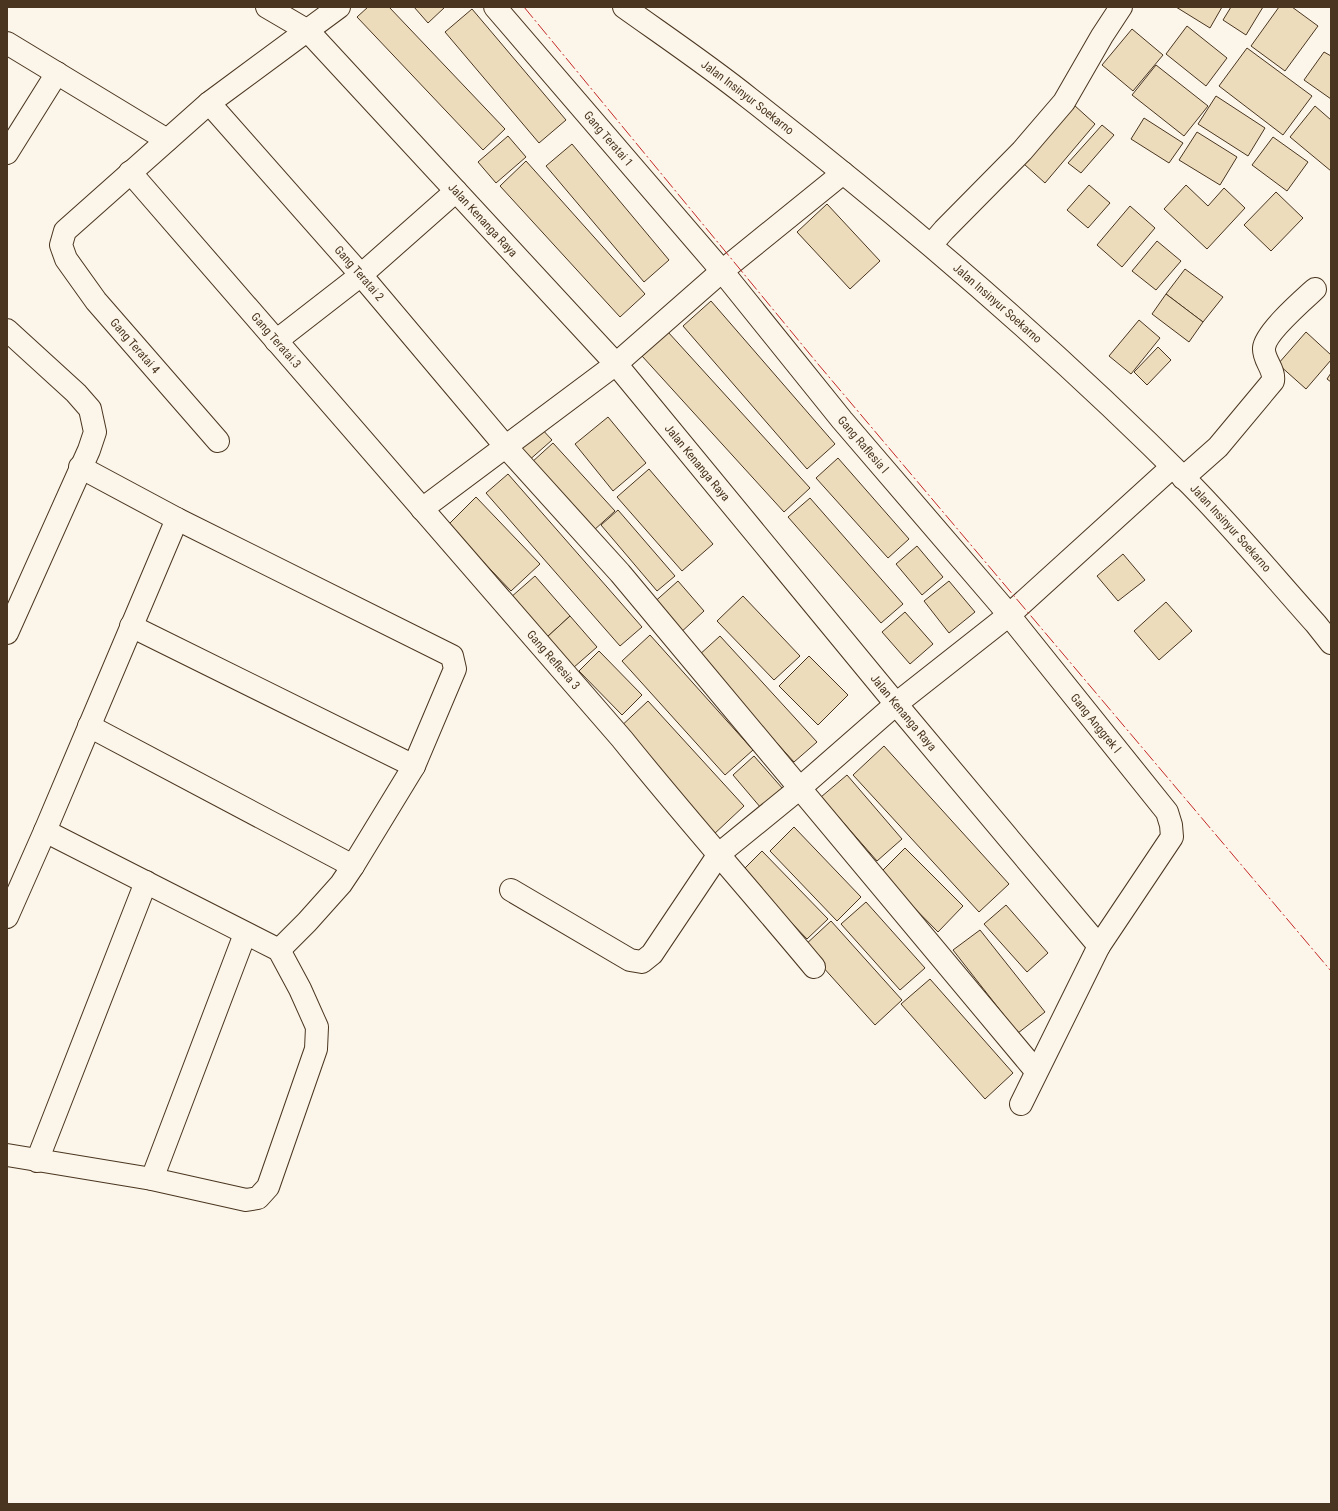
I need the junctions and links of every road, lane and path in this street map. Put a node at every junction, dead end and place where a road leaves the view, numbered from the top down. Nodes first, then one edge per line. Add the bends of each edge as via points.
1 (267, 7) edge
2 (339, 7) edge
3 (495, 7) edge
4 (624, 7) edge
5 (1121, 7) edge
6 (308, 31) junction
7 (7, 43) edge
8 (57, 73) junction
9 (209, 103) junction
10 (167, 140) junction
11 (7, 153) edge
12 (130, 172) junction
13 (843, 174) junction
14 (456, 191) junction
15 (938, 238) junction
16 (722, 271) junction
17 (361, 275) junction
18 (1315, 289) dead end
19 (8, 335) edge
20 (276, 341) junction
21 (616, 364) junction
22 (218, 441) dead end
23 (506, 447) junction
24 (80, 467) junction
25 (1178, 472) junction
26 (422, 509) junction
27 (177, 519) junction
28 (1009, 615) junction
29 (131, 626) junction
30 (7, 633) edge
31 (1331, 643) edge
32 (896, 704) junction
33 (89, 726) junction
34 (414, 766) junction
35 (800, 788) junction
36 (45, 831) junction
37 (719, 854) junction
38 (353, 866) junction
39 (146, 882) junction
40 (511, 890) dead end
41 (7, 917) edge
42 (245, 934) junction
43 (1100, 946) junction
44 (279, 950) junction
45 (814, 967) dead end
46 (1036, 1071) junction
47 (1021, 1104) dead end
48 (7, 1156) edge
49 (37, 1161) junction
50 (152, 1179) junction

1 - 6 street, Jalan Kenanga Raya
2 - 6 street
3 - 16 street, Gang Teratai 1
4 - 13 street, Jalan Insinyur Soekarno via 748,97
5 - 15 street via 1064,102 1022,151
6 - 9 street
6 - 14 street, Jalan Kenanga Raya
7 - 8 street
8 - 10 street
8 - 11 street
9 - 10 street
9 - 17 street, Gang Teratai 2
10 - 12 street
12 - 20 street, Gang Teratai.3
12 - 22 street, Gang Teratai 4 via 65,231 61,245 66,259 96,301
13 - 15 street, Jalan Insinyur Soekarno
13 - 16 street
14 - 17 street
14 - 21 street, Jalan Kenanga Raya
15 - 25 street, Jalan Insinyur Soekarno
16 - 21 street
16 - 28 street, Gang Raflesia l via 842,420
17 - 20 street
17 - 23 street, Gang Teratai 2
18 - 25 street via 1283,320 1265,342 1264,350 1274,374 1272,381 1218,447 1199,464
19 - 24 street via 76,393 90,409 95,432
20 - 26 street, Gang Teratai.3
21 - 23 street
21 - 32 street, Jalan Kenanga Raya
23 - 26 street
23 - 35 street, Gang Teratai 2 via 620,573
24 - 27 street
24 - 30 street
25 - 28 street
25 - 31 street, Jalan Insinyur Soekarno
26 - 37 street, Gang Reflesia 3
27 - 29 street
27 - 34 street via 452,656 455,669 449,688
28 - 32 street
28 - 43 street, Gang Anggrek l via 1167,812 1171,825 1172,837
29 - 33 street
29 - 34 street
32 - 35 street
32 - 43 street, Jalan Kenanga Raya
33 - 36 street
33 - 38 street
34 - 38 street
35 - 37 street
35 - 46 street, Gang Teratai 2
36 - 39 street
36 - 41 street
37 - 40 street via 652,954 642,962 630,960
37 - 45 street, Gang Reflesia 3
38 - 44 street via 341,884
39 - 42 street
39 - 49 street
42 - 44 street
42 - 50 street
43 - 46 street
44 - 50 street via 300,989 316,1027 316,1049 268,1188 258,1198 246,1200
46 - 47 street
48 - 49 street
49 - 50 street

